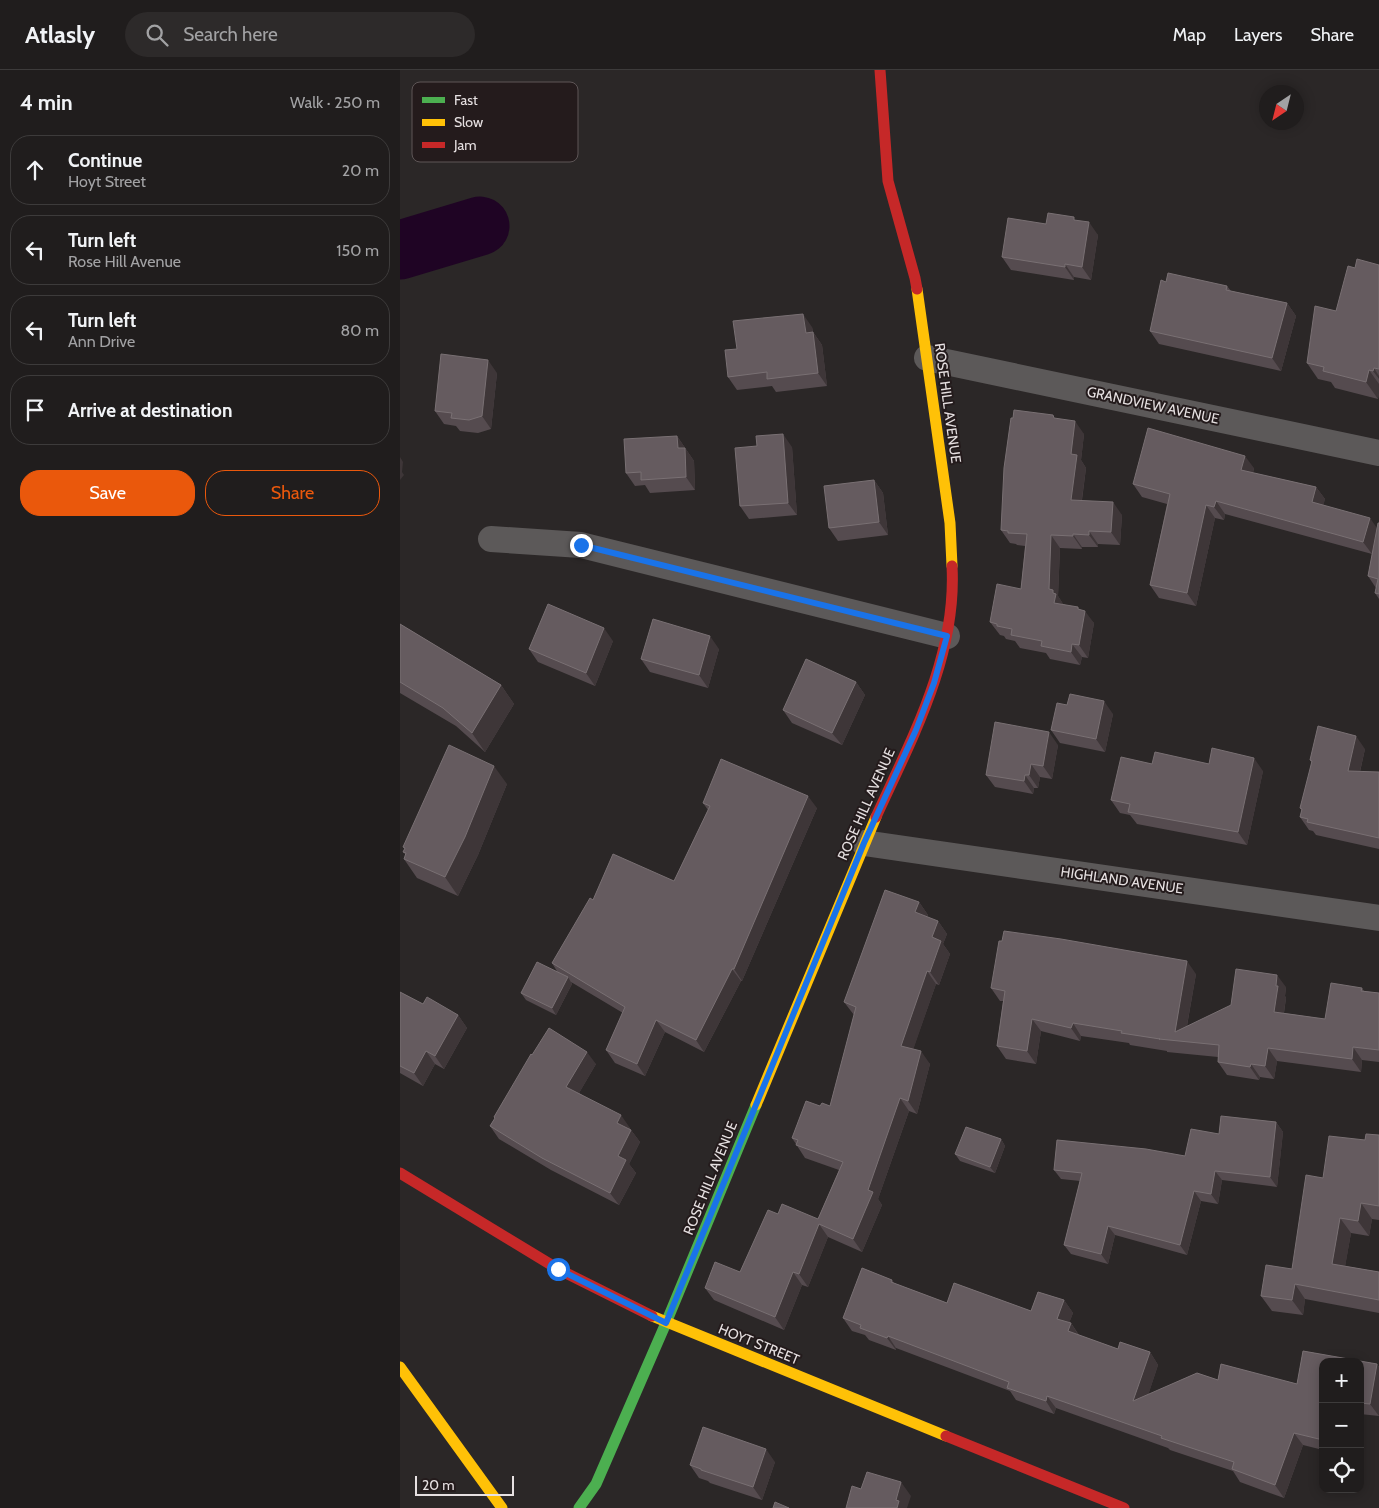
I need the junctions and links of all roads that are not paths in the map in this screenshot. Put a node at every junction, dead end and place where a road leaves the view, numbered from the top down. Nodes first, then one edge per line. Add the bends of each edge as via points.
1 (880, 70) edge
2 (927, 358) junction
3 (1379, 453) edge
4 (491, 539) dead end
5 (947, 636) junction
6 (864, 843) junction
7 (1379, 918) edge
8 (400, 1172) edge
9 (666, 1323) junction
10 (400, 1368) edge
11 (502, 1508) edge
12 (579, 1508) edge
13 (1124, 1508) edge

1 - 2 street, ROSE HILL AVENUE via 888,181 915,278
2 - 3 street, GRANDVIEW AVENUE
2 - 5 street, ROSE HILL AVENUE via 950,523 953,581
4 - 5 street via 581,545
5 - 6 street, ROSE HILL AVENUE via 916,730
6 - 7 street, HIGHLAND AVENUE
6 - 9 street, ROSE HILL AVENUE
8 - 9 street, HOYT STREET via 558,1269
9 - 12 street, ROSE HILL AVENUE via 596,1484
9 - 13 street, HOYT STREET
10 - 11 street

